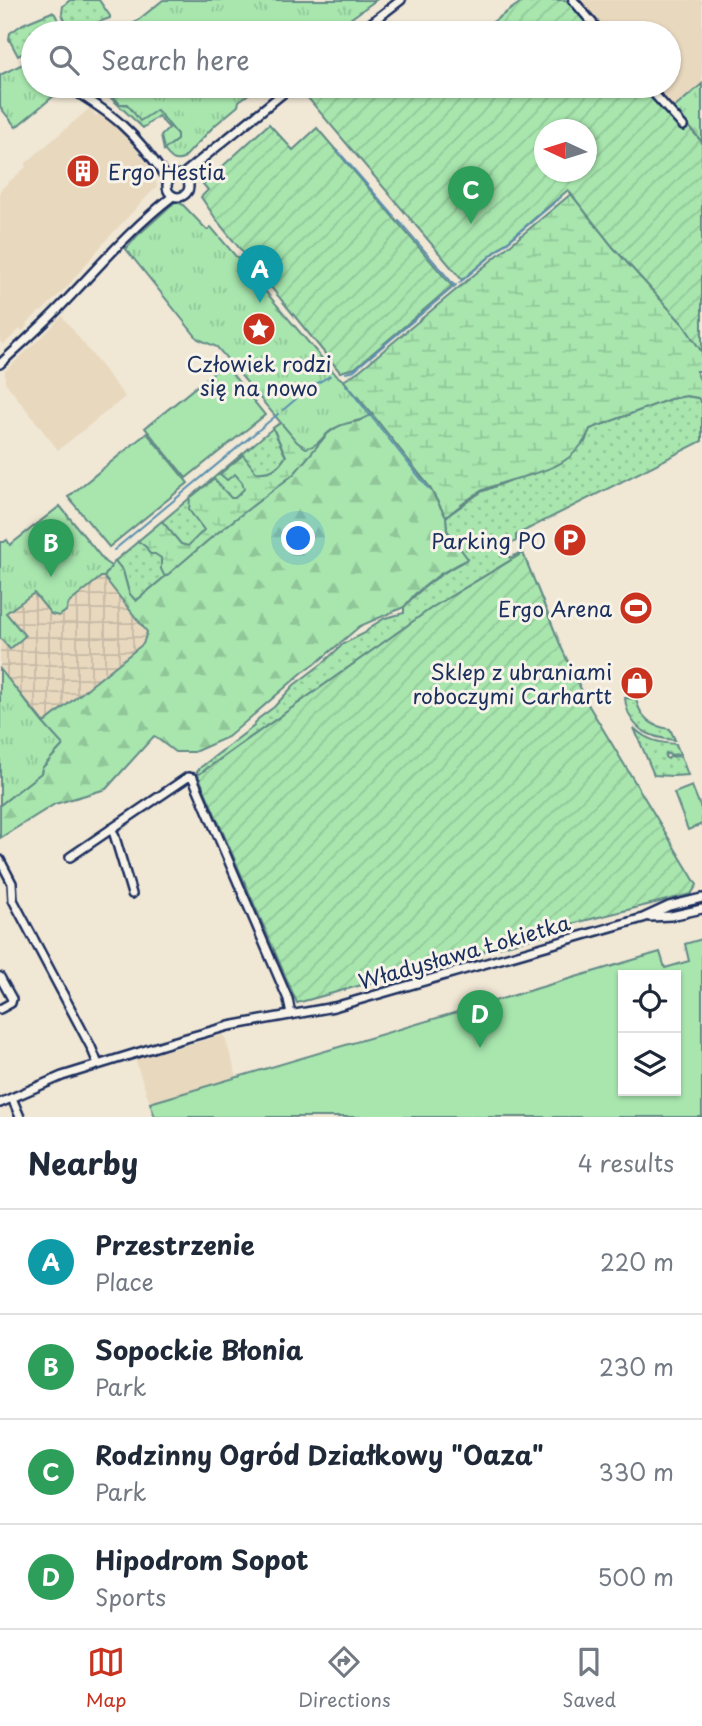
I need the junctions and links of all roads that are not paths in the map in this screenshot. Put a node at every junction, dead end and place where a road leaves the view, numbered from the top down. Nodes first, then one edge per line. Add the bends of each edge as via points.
1 (573, 0) edge
2 (399, 1) edge
3 (373, 21) edge
4 (591, 21) edge
5 (85, 98) edge
6 (277, 98) edge
7 (658, 98) edge
8 (683, 126) dead end
9 (178, 178) junction
10 (170, 194) junction
11 (0, 364) edge
12 (111, 829) junction
13 (70, 857) dead end
14 (0, 860) edge
15 (132, 894) dead end
16 (702, 898) edge
17 (702, 909) edge
18 (646, 917) junction
19 (0, 977) edge
20 (0, 1009) edge
21 (292, 1015) junction
22 (98, 1064) junction
23 (12, 1098) junction
24 (0, 1103) edge
25 (20, 1117) edge

1 - 4 street
2 - 3 street
5 - 9 street via 122,124 158,166
6 - 9 street
7 - 8 street
9 - 10 street
9 - 10 street via 190,189 188,193 182,197
10 - 11 street
12 - 13 street
12 - 15 street
12 - 21 street via 193,778
14 - 22 street via 12,883 13,900
16 - 18 street, Władysława Łokietka
17 - 18 street, Władysława Łokietka
18 - 21 street, Władysława Łokietka
19 - 20 street via 12,999
21 - 22 street, Władysława Łokietka via 229,1026
22 - 23 street, Władysława Łokietka
23 - 24 street, Władysława Łokietka
23 - 25 street

